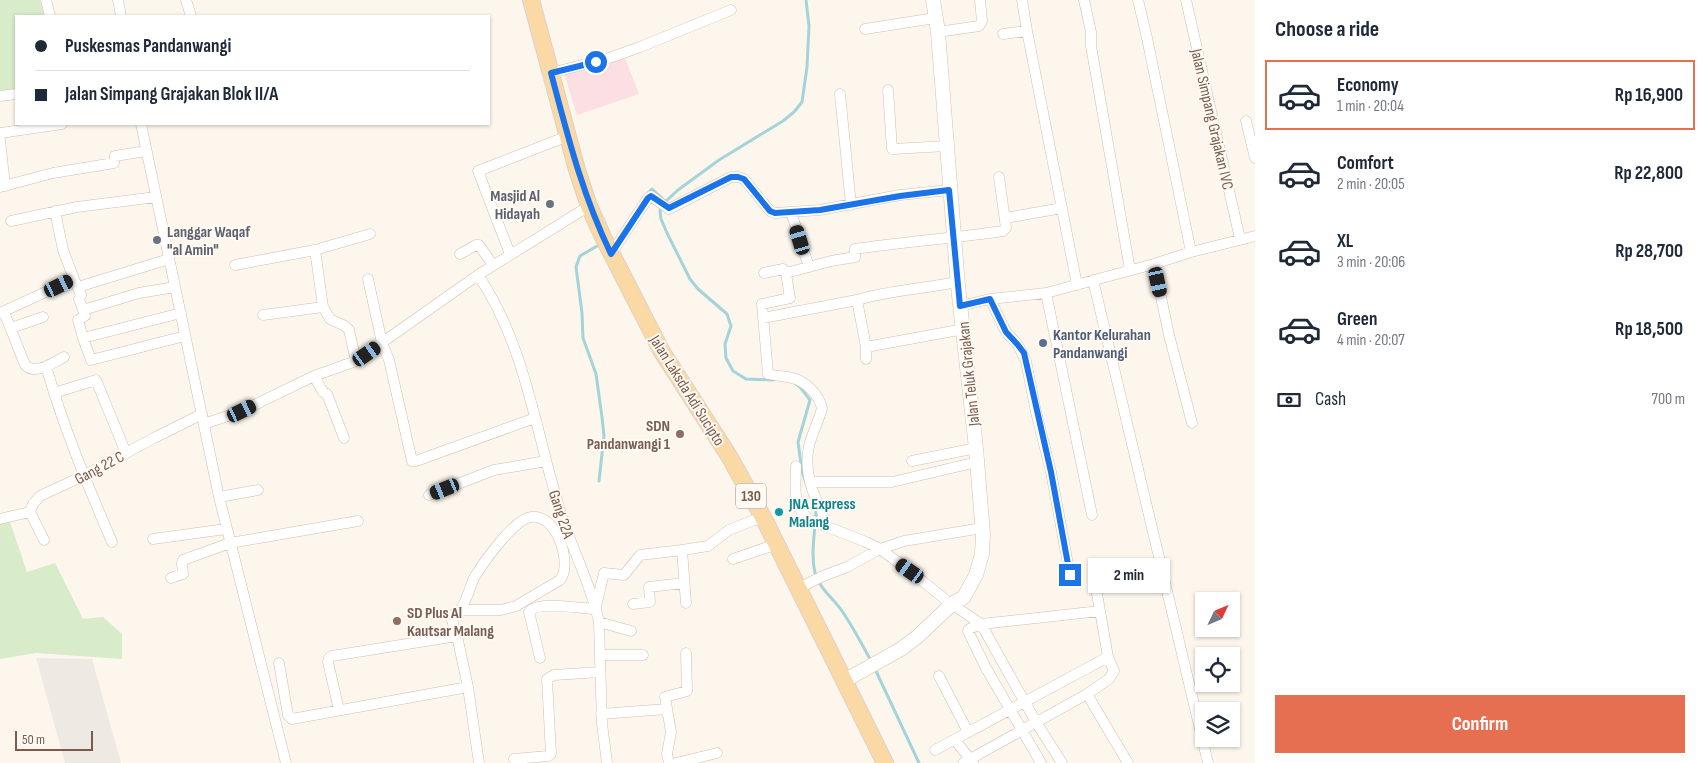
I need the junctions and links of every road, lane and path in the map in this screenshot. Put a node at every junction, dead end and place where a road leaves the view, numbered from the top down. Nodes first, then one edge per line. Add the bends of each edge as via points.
1 (46, 0) edge
2 (118, 0) edge
3 (186, 0) edge
4 (531, 0) edge
5 (933, 0) edge
6 (980, 0) edge
7 (1022, 0) edge
8 (1084, 0) edge
9 (1138, 0) edge
10 (1186, 0) edge
11 (731, 10) dead end
12 (50, 15) edge
13 (121, 15) edge
14 (191, 15) edge
15 (936, 25) junction
16 (865, 29) dead end
17 (1027, 31) junction
18 (1003, 34) dead end
19 (551, 73) junction
20 (888, 90) dead end
21 (15, 94) edge
22 (840, 94) dead end
23 (0, 96) edge
24 (1246, 121) dead end
25 (55, 125) edge
26 (141, 125) edge
27 (0, 133) edge
28 (568, 136) junction
29 (0, 140) edge
30 (947, 146) junction
31 (146, 151) junction
32 (1255, 158) edge
33 (999, 177) dead end
34 (3, 187) edge
35 (949, 190) junction
36 (156, 197) junction
37 (851, 205) junction
38 (589, 206) junction
39 (1062, 208) junction
40 (55, 211) junction
41 (791, 212) junction
42 (1005, 218) junction
43 (11, 220) dead end
44 (370, 234) dead end
45 (1255, 236) edge
46 (954, 238) junction
47 (1240, 239) junction
48 (315, 250) junction
49 (1191, 252) junction
50 (460, 254) dead end
51 (510, 254) junction
52 (611, 254) junction
53 (169, 259) junction
54 (1154, 264) junction
55 (235, 265) dead end
56 (493, 265) junction
57 (809, 267) junction
58 (1130, 270) junction
59 (764, 273) dead end
60 (786, 273) junction
61 (478, 275) junction
62 (368, 279) dead end
63 (1094, 280) junction
64 (951, 282) dead end
65 (76, 283) junction
66 (1078, 285) junction
67 (175, 287) junction
68 (1046, 293) junction
69 (990, 299) junction
70 (857, 300) junction
71 (960, 306) junction
72 (323, 307) junction
73 (82, 310) junction
74 (2, 312) edge
75 (181, 313) junction
76 (263, 315) dead end
77 (43, 317) dead end
78 (763, 318) junction
79 (11, 328) junction
80 (964, 330) junction
81 (185, 336) junction
82 (83, 338) junction
83 (382, 343) junction
84 (866, 347) junction
85 (64, 357) dead end
86 (866, 359) dead end
87 (356, 361) junction
88 (46, 366) junction
89 (314, 376) junction
90 (54, 393) junction
91 (535, 418) junction
92 (203, 419) junction
93 (1192, 423) dead end
94 (344, 438) dead end
95 (976, 448) junction
96 (126, 453) junction
97 (546, 461) junction
98 (912, 461) dead end
99 (977, 462) junction
100 (796, 466) dead end
101 (84, 476) junction
102 (810, 482) junction
103 (258, 490) dead end
104 (429, 495) dead end
105 (219, 498) junction
106 (30, 512) junction
107 (1092, 515) dead end
108 (764, 518) junction
109 (0, 519) edge
110 (358, 521) dead end
111 (823, 526) junction
112 (226, 529) junction
113 (976, 529) dead end
114 (153, 538) dead end
115 (44, 540) dead end
116 (112, 542) dead end
117 (230, 543) junction
118 (777, 544) junction
119 (880, 549) junction
120 (682, 550) junction
121 (733, 559) dead end
122 (1070, 575) dead end
123 (171, 578) dead end
124 (684, 583) junction
125 (805, 585) junction
126 (1096, 588) dead end
127 (686, 603) dead end
128 (633, 604) dead end
129 (952, 604) junction
130 (596, 608) junction
131 (460, 610) junction
132 (1100, 611) junction
133 (598, 622) junction
134 (981, 624) junction
135 (631, 631) dead end
136 (457, 636) junction
137 (686, 653) dead end
138 (600, 654) junction
139 (643, 655) dead end
140 (1108, 657) junction
141 (540, 658) dead end
142 (279, 663) dead end
143 (600, 672) junction
144 (939, 676) dead end
145 (844, 681) junction
146 (468, 687) junction
147 (1087, 694) junction
148 (1025, 703) junction
149 (667, 709) junction
150 (340, 710) junction
151 (1010, 711) junction
152 (601, 714) junction
153 (1036, 722) junction
154 (1021, 731) junction
155 (968, 732) junction
156 (956, 740) junction
157 (935, 750) dead end
158 (717, 752) dead end
159 (514, 759) dead end
160 (969, 762) edge
161 (286, 763) edge
162 (479, 763) edge
163 (607, 763) edge
164 (669, 763) edge
165 (676, 763) edge
166 (885, 763) edge
167 (1041, 763) edge
168 (1062, 763) edge
169 (1128, 763) edge
170 (1208, 763) edge

1 - 12 street
2 - 13 street
3 - 14 street
4 - 19 main road, Jalan Laksda Adi Sucipto / 130
5 - 15 street, Jalan Teluk Grajakan
6 - 15 street via 982,21 979,26
7 - 17 street
8 - 58 street
9 - 49 street
10 - 47 street, Jalan Simpang Grajakan IVC
11 - 19 street via 632,50
15 - 16 street
15 - 30 street, Jalan Teluk Grajakan
17 - 18 street
17 - 39 street
19 - 28 main road, Jalan Laksda Adi Sucipto / 130
20 - 30 street via 892,148
21 - 23 street
22 - 37 street
24 - 32 street
25 - 27 street
26 - 31 street
28 - 38 main road, Jalan Laksda Adi Sucipto / 130
28 - 51 street via 478,171
29 - 34 street
30 - 35 street, Jalan Teluk Grajakan
31 - 34 street via 115,156 114,163 52,173
31 - 36 street
33 - 42 street
35 - 37 street
35 - 46 street, Jalan Teluk Grajakan
36 - 40 street
36 - 53 street
37 - 41 street
38 - 51 street, Gang 22 C
38 - 52 main road, Jalan Laksda Adi Sucipto / 130
39 - 42 street
39 - 66 street
40 - 43 street
40 - 65 street via 63,250
41 - 52 street via 772,212 744,179 731,177 669,208 651,196
41 - 57 street
42 - 46 street via 1006,228 1003,231
44 - 48 street
45 - 47 street
46 - 57 street via 855,249 855,257
46 - 71 street, Jalan Teluk Grajakan
47 - 49 street
48 - 55 street
48 - 72 street
49 - 54 street
50 - 56 street via 479,245
51 - 56 street, Gang 22 C
52 - 108 main road, Jalan Laksda Adi Sucipto / 130 via 662,352 729,456
53 - 65 street
53 - 67 street
54 - 58 street
54 - 93 street
56 - 61 street, Gang 22 C
57 - 60 street
58 - 63 street
59 - 60 street via 783,269
60 - 78 street via 790,298 762,304
61 - 83 street, Gang 22 C
61 - 91 street, Gang 22A via 493,296 505,322
62 - 83 street
63 - 66 street
63 - 170 street
64 - 70 street
65 - 73 street
65 - 74 street
66 - 68 street
67 - 73 street via 139,293
67 - 75 street
68 - 69 street
68 - 107 street
69 - 71 street
69 - 122 street via 1006,332 1026,361
70 - 78 street
70 - 84 street
71 - 80 street, Jalan Teluk Grajakan
72 - 76 street
72 - 87 street via 330,319 349,330
73 - 82 street via 85,316 78,320
74 - 79 street
75 - 81 street
75 - 82 street
77 - 79 street
78 - 102 street via 768,374 803,382 821,403 809,446
79 - 88 street via 28,368 35,370
80 - 84 street
80 - 95 street, Jalan Teluk Grajakan
81 - 82 street via 91,360
81 - 92 street
83 - 87 street, Gang 22 C
83 - 91 street via 389,360 412,461
84 - 86 street
85 - 88 street
87 - 89 street, Gang 22 C
88 - 90 street
89 - 92 street, Gang 22 C via 242,411
89 - 94 street via 327,394
90 - 96 street via 96,380
90 - 101 street
91 - 97 street, Gang 22A
92 - 96 street, Gang 22 C
92 - 105 street
95 - 98 street
95 - 99 street, Jalan Teluk Grajakan
96 - 101 street, Gang 22 C
97 - 104 street via 494,470
97 - 130 street, Gang 22A via 559,509
99 - 102 street via 892,482
99 - 129 street, Jalan Teluk Grajakan via 983,534 980,564 964,597
100 - 111 street via 799,510
101 - 106 street, Gang 22 C via 40,496
101 - 116 street
102 - 111 street via 824,516
103 - 105 street
105 - 112 street
106 - 109 street
106 - 115 street
108 - 118 main road, Jalan Laksda Adi Sucipto / 130
108 - 120 street via 729,530 708,546
110 - 117 street
111 - 119 street
112 - 114 street
112 - 117 street
113 - 119 street via 917,538
117 - 123 street via 184,560 183,574
117 - 161 street
118 - 121 street
118 - 125 main road, Jalan Laksda Adi Sucipto / 130
119 - 125 street
119 - 129 street
120 - 124 street
120 - 130 street via 640,556 624,575 604,572
124 - 127 street
124 - 128 street via 649,587 650,602
125 - 145 main road, Jalan Laksda Adi Sucipto / 130
126 - 132 street
129 - 134 street
129 - 145 street, Jalan Teluk Grajakan via 901,650
130 - 133 street, Gang 22A
130 - 141 street via 536,606 530,609
131 - 131 street via 501,610 516,606 560,580 564,573 563,554 551,524 531,517 509,531 475,577
131 - 136 street via 451,616
132 - 134 street
132 - 140 street
133 - 135 street
133 - 138 street, Gang 22A
134 - 148 street
134 - 151 street via 969,629 968,635
136 - 146 street
136 - 150 street via 328,658
137 - 149 street via 688,691 665,697
138 - 139 street
138 - 143 street, Gang 22A
140 - 147 street via 1114,671 1112,676
140 - 148 street
142 - 150 street via 290,718
143 - 152 street, Gang 22A
143 - 159 street via 554,675 547,679 551,754
144 - 155 street
145 - 166 main road, Jalan Laksda Adi Sucipto / 130
146 - 150 street
146 - 162 street
147 - 153 street
147 - 169 street
148 - 151 street
148 - 153 street
149 - 152 street
149 - 164 street via 671,732 667,754
151 - 154 street
151 - 155 street
152 - 163 street, Gang 22A
153 - 154 street
153 - 168 street
154 - 160 street
154 - 167 street
155 - 156 street
156 - 157 street
156 - 160 street
158 - 165 street

